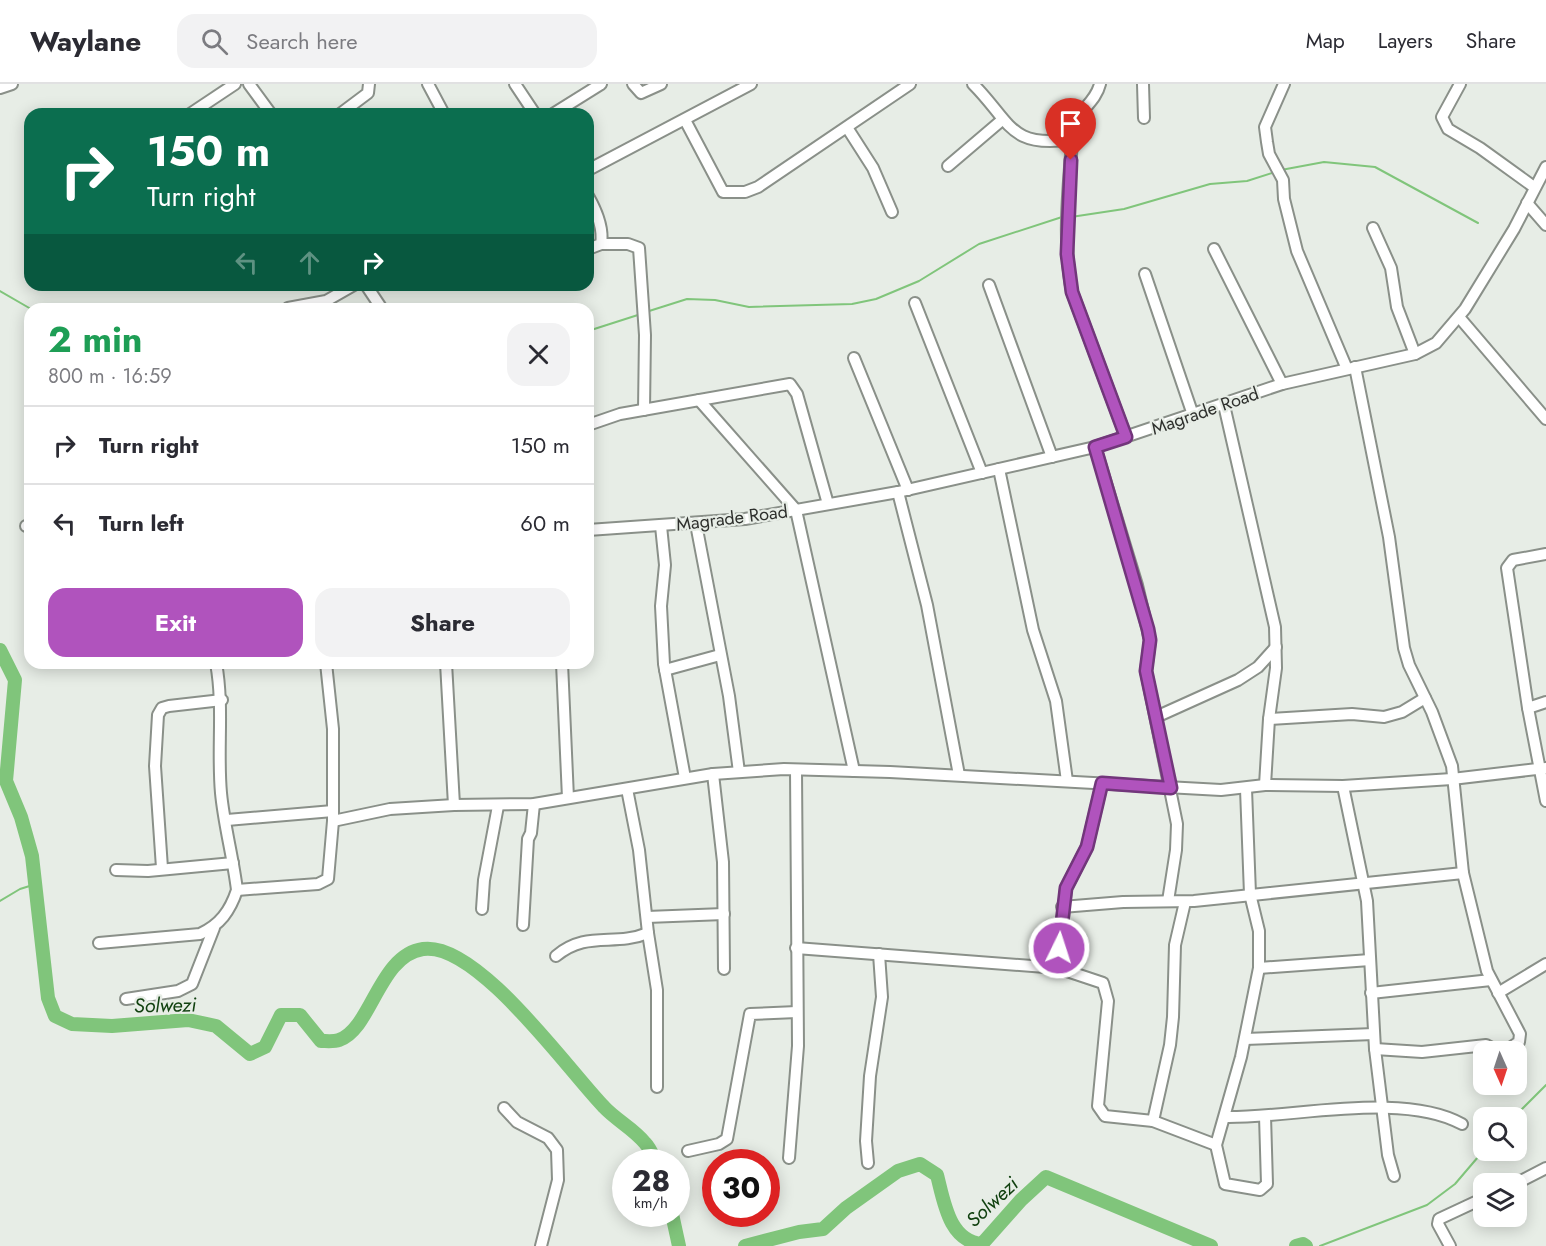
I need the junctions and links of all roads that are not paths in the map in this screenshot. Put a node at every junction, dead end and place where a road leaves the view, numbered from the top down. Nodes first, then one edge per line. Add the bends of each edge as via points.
1 (12, 84) edge
2 (235, 84) edge
3 (249, 84) edge
4 (369, 84) edge
5 (428, 84) edge
6 (515, 84) edge
7 (601, 84) edge
8 (633, 84) edge
9 (661, 84) edge
10 (752, 84) edge
11 (910, 84) edge
12 (973, 84) edge
13 (1100, 84) edge
14 (1143, 84) edge
15 (1284, 84) edge
16 (1460, 84) edge
17 (0, 88) edge
18 (199, 108) edge
19 (266, 108) edge
20 (352, 108) edge
21 (441, 108) edge
22 (531, 108) edge
23 (563, 108) edge
24 (1144, 117) dead end
25 (685, 120) junction
26 (1002, 120) junction
27 (848, 129) junction
28 (1073, 139) junction
29 (948, 166) dead end
30 (594, 167) edge
31 (1546, 167) edge
32 (1534, 187) junction
33 (1527, 203) junction
34 (594, 209) edge
35 (892, 212) dead end
36 (1546, 225) edge
37 (1373, 228) dead end
38 (601, 244) junction
39 (594, 247) edge
40 (1214, 249) dead end
41 (1145, 274) dead end
42 (989, 285) dead end
43 (344, 291) edge
44 (315, 303) edge
45 (915, 303) dead end
46 (1459, 317) junction
47 (1415, 354) junction
48 (854, 358) dead end
49 (1351, 368) junction
50 (1282, 384) junction
51 (699, 400) junction
52 (1224, 405) junction
53 (644, 410) junction
54 (1193, 415) junction
55 (1546, 418) edge
56 (594, 423) edge
57 (1126, 437) junction
58 (1095, 447) junction
59 (1052, 457) junction
60 (999, 469) junction
61 (982, 473) junction
62 (903, 491) junction
63 (828, 504) junction
64 (796, 510) junction
65 (696, 524) junction
66 (661, 526) junction
67 (594, 530) edge
68 (1546, 554) edge
69 (1276, 647) junction
70 (720, 655) junction
71 (217, 669) edge
72 (327, 669) edge
73 (446, 669) edge
74 (562, 669) edge
75 (665, 670) junction
76 (1425, 698) junction
77 (222, 700) junction
78 (1546, 702) edge
79 (1528, 708) junction
80 (1156, 717) junction
81 (1269, 719) junction
82 (1543, 768) edge
83 (796, 770) junction
84 (854, 771) junction
85 (739, 772) junction
86 (714, 774) junction
87 (959, 776) junction
88 (685, 778) junction
89 (1452, 779) junction
90 (1067, 781) junction
91 (1102, 783) junction
92 (1265, 785) junction
93 (1343, 786) junction
94 (1171, 788) junction
95 (627, 789) junction
96 (1246, 789) junction
97 (568, 798) junction
98 (1546, 801) edge
99 (534, 804) junction
100 (454, 805) junction
101 (498, 806) junction
102 (333, 816) junction
103 (227, 820) junction
104 (233, 863) junction
105 (162, 868) junction
106 (116, 870) dead end
107 (1463, 873) junction
108 (1362, 882) junction
109 (237, 890) junction
110 (1250, 894) junction
111 (1168, 902) junction
112 (1185, 902) junction
113 (1062, 907) junction
114 (482, 909) dead end
115 (723, 914) junction
116 (647, 917) junction
117 (523, 925) dead end
118 (214, 928) junction
119 (648, 933) junction
120 (99, 943) dead end
121 (796, 948) junction
122 (879, 954) junction
123 (556, 956) dead end
124 (1370, 960) junction
125 (1546, 964) edge
126 (1058, 968) junction
127 (1259, 968) junction
128 (724, 969) dead end
129 (1491, 980) junction
130 (1371, 993) junction
131 (1498, 993) junction
132 (126, 999) dead end
133 (797, 1011) junction
134 (1374, 1034) junction
135 (1245, 1039) junction
136 (1519, 1041) edge
137 (1473, 1047) edge
138 (1375, 1049) junction
139 (657, 1086) dead end
140 (504, 1108) dead end
141 (1384, 1108) junction
142 (1265, 1116) junction
143 (1226, 1117) junction
144 (1153, 1121) junction
145 (1462, 1124) dead end
146 (1216, 1145) junction
147 (690, 1151) edge
148 (789, 1158) dead end
149 (868, 1163) dead end
150 (1546, 1168) edge
151 (1394, 1176) dead end
152 (1527, 1178) edge
153 (1473, 1203) edge
154 (541, 1246) edge
155 (1450, 1246) edge

1 - 17 street
2 - 18 street
3 - 19 street
4 - 20 street via 368,93
5 - 21 street
6 - 22 street
7 - 23 street
8 - 9 street via 641,93
10 - 25 street
11 - 27 street
12 - 26 street
13 - 28 street via 1093,102 1076,119
14 - 24 street
15 - 49 street via 1265,127 1269,154 1283,180 1297,251
16 - 32 street via 1442,117 1448,129
25 - 27 street via 717,185 730,194 758,187
25 - 30 street
26 - 28 street via 1015,134 1024,137 1048,142
26 - 29 street
27 - 35 street via 873,168
28 - 57 street via 1068,273
31 - 32 street, Magrade Road
32 - 33 street, Magrade Road
33 - 36 street
33 - 46 street, Magrade Road
34 - 38 street via 601,225
37 - 47 street via 1391,268 1398,307
38 - 39 street
38 - 53 street via 639,248 645,335
40 - 50 street
41 - 54 street
42 - 59 street
43 - 44 street
45 - 61 street
46 - 47 street, Magrade Road via 1436,343
46 - 55 street
47 - 49 street, Magrade Road
48 - 62 street
49 - 50 street, Magrade Road
49 - 76 street via 1389,537 1404,648
50 - 52 street, Magrade Road
51 - 53 street
51 - 63 street via 790,384 797,394
51 - 64 street
52 - 54 street, Magrade Road
52 - 69 street via 1270,601
53 - 56 street
54 - 57 street, Magrade Road
57 - 58 street, Magrade Road
58 - 59 street, Magrade Road
58 - 80 street via 1148,629 1146,671
59 - 60 street, Magrade Road
60 - 61 street, Magrade Road
60 - 90 street via 1033,630 1056,701
61 - 62 street, Magrade Road
62 - 63 street, Magrade Road
62 - 87 street
63 - 64 street, Magrade Road
64 - 65 street, Magrade Road
64 - 84 street
65 - 66 street, Magrade Road
65 - 70 street
66 - 67 street, Magrade Road
66 - 75 street
68 - 79 street via 1513,560 1507,568
69 - 80 street via 1258,668 1238,680
69 - 81 street
70 - 75 street
70 - 85 street
71 - 77 street
72 - 102 street via 333,729
73 - 100 street
74 - 97 street
75 - 88 street
76 - 81 street via 1402,712 1384,717 1352,714
76 - 89 street via 1448,753
77 - 103 street via 219,750 221,795
77 - 105 street via 169,706 158,715 155,766
78 - 79 street
79 - 82 street
80 - 94 street
81 - 92 street
82 - 89 street
82 - 98 street
83 - 84 street
83 - 85 street
83 - 121 street
84 - 87 street
85 - 86 street
86 - 88 street
86 - 115 street via 723,862
87 - 90 street
88 - 95 street
89 - 93 street
89 - 107 street
90 - 91 street
91 - 94 street
91 - 113 street via 1087,847 1066,888
92 - 93 street
92 - 96 street
93 - 108 street
94 - 96 street
94 - 111 street via 1178,836
95 - 97 street
95 - 116 street
96 - 110 street
97 - 99 street
99 - 101 street
99 - 117 street
100 - 101 street
100 - 102 street
101 - 114 street
102 - 103 street
102 - 109 street via 325,883
103 - 104 street
104 - 105 street
104 - 109 street
105 - 106 street
107 - 108 street
107 - 129 street via 1475,931
108 - 110 street
108 - 124 street via 1368,908
109 - 118 street via 228,911
110 - 112 street
110 - 127 street via 1259,931
111 - 112 street
111 - 113 street
112 - 144 street via 1174,954 1170,1044
113 - 126 street
115 - 116 street
115 - 128 street
116 - 119 street
118 - 120 street via 187,937
118 - 132 street via 192,984 178,991
119 - 123 street via 626,940 577,942
119 - 139 street via 657,990
121 - 122 street
121 - 133 street
122 - 126 street
122 - 149 street via 882,997 870,1076
124 - 127 street
124 - 130 street
125 - 131 street
126 - 144 street via 1094,978 1107,990 1100,1112 1105,1116
127 - 135 street
129 - 130 street
129 - 131 street
130 - 134 street
131 - 136 street via 1520,1034
133 - 147 street via 750,1014 726,1139
133 - 148 street via 796,1086
134 - 135 street
134 - 138 street
135 - 143 street
137 - 138 street via 1422,1052
138 - 141 street
140 - 154 street via 517,1122 548,1138 557,1150 558,1180
141 - 142 street
141 - 145 street via 1443,1115
141 - 151 street
142 - 143 street
142 - 146 street via 1264,1188 1225,1184
143 - 146 street
144 - 146 street
150 - 152 street
153 - 155 street via 1439,1219

